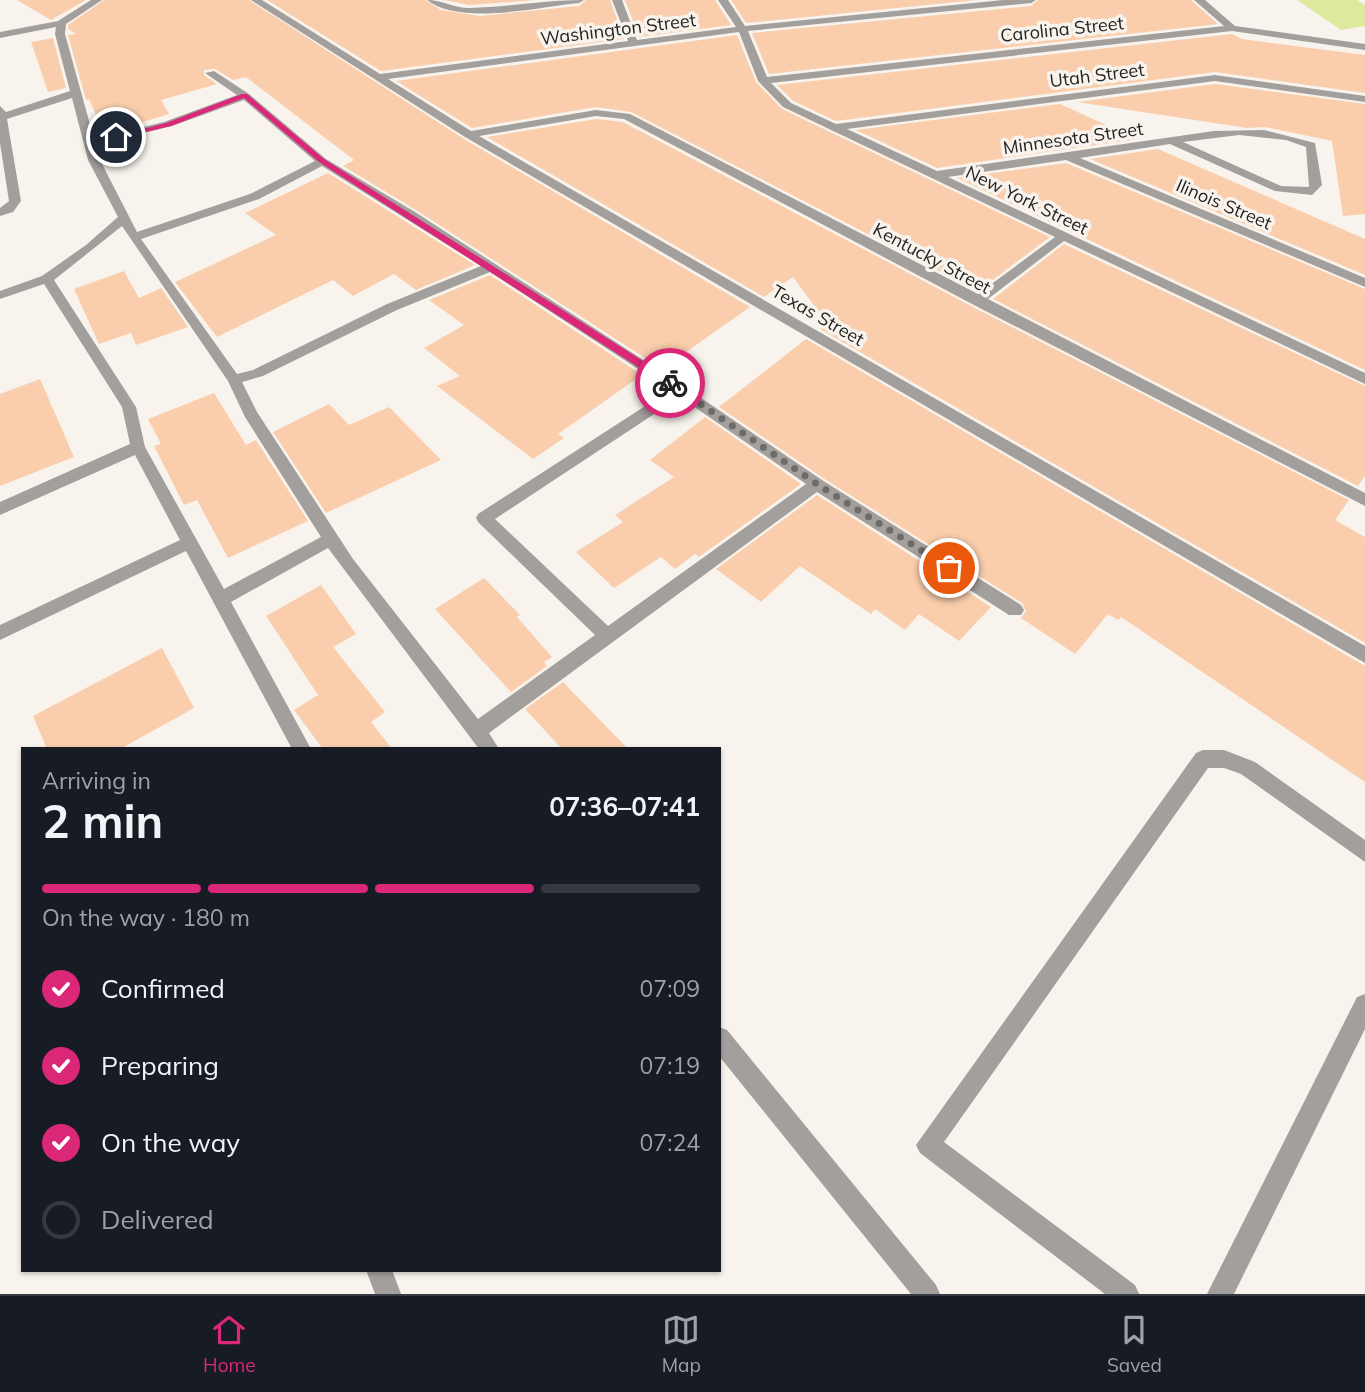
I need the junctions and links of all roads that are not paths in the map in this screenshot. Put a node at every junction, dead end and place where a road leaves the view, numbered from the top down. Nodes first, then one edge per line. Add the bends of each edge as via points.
1 (97, 0) edge
2 (256, 0) edge
3 (432, 0) edge
4 (579, 0) edge
5 (617, 0) edge
6 (723, 0) edge
7 (1031, 0) edge
8 (1199, 0) edge
9 (61, 23) junction
10 (1232, 28) junction
11 (743, 29) junction
12 (0, 35) edge
13 (634, 42) junction
14 (1365, 47) edge
15 (210, 73) dead end
16 (376, 78) junction
17 (763, 80) junction
18 (76, 93) junction
19 (245, 96) junction
20 (1365, 99) edge
21 (1, 113) edge
22 (833, 128) junction
23 (469, 135) junction
24 (1174, 142) junction
25 (89, 144) junction
26 (1069, 157) junction
27 (322, 161) junction
28 (936, 175) junction
29 (0, 212) edge
30 (124, 218) junction
31 (134, 237) junction
32 (1062, 237) junction
33 (491, 267) junction
34 (47, 279) junction
35 (1365, 283) edge
36 (0, 295) edge
37 (977, 301) junction
38 (1365, 379) edge
39 (234, 380) junction
40 (680, 390) junction
41 (138, 447) junction
42 (817, 484) junction
43 (1365, 500) edge
44 (0, 509) edge
45 (331, 539) junction
46 (190, 542) junction
47 (220, 599) junction
48 (1015, 610) dead end
49 (0, 632) edge
50 (607, 636) junction
51 (1365, 655) edge
52 (476, 731) junction
53 (301, 747) edge
54 (488, 747) edge
55 (1365, 852) edge
56 (1365, 1005) edge
57 (721, 1040) edge
58 (380, 1272) edge
59 (388, 1294) edge
60 (927, 1294) edge
61 (1126, 1294) edge
62 (1220, 1294) edge

1 - 9 street
2 - 16 street, Texas Street
3 - 4 street via 451,9 468,10
5 - 13 street
6 - 11 street, New York Street
7 - 11 street, Washington Street
8 - 10 street
9 - 12 street
9 - 18 street
10 - 14 street, Carolina Street
10 - 17 street, Carolina Street
11 - 13 street, Washington Street
11 - 17 street, New York Street
13 - 16 street, Washington Street
15 - 19 street
16 - 23 street, Texas Street
17 - 22 street, New York Street via 787,105
18 - 21 street
18 - 25 street
19 - 25 street via 168,124
19 - 27 street
20 - 22 street, Utah Street via 1215,78
21 - 29 street via 15,201
22 - 28 street, New York Street
23 - 37 street, Kentucky Street via 596,113 626,116
23 - 51 street, Texas Street
24 - 24 street, Minnesota Street via 1215,134 1292,137 1311,145 1316,185 1312,191 1279,189
24 - 26 street, Minnesota Street
25 - 30 street
26 - 28 street, Minnesota Street
26 - 35 street, Ilinois Street
27 - 31 street via 253,199
27 - 33 street
28 - 32 street, New York Street
30 - 31 street
30 - 34 street
31 - 39 street
32 - 37 street
32 - 38 street, New York Street
33 - 39 street
33 - 40 street
34 - 36 street
34 - 41 street via 129,407
37 - 43 street, Kentucky Street
39 - 45 street via 250,413
40 - 42 street
40 - 50 street via 484,517
41 - 44 street
41 - 46 street
42 - 48 street
42 - 50 street
45 - 47 street
45 - 52 street
46 - 47 street
46 - 49 street
47 - 53 street
50 - 52 street
52 - 54 street
55 - 61 street via 1248,768 1224,759 1203,759 928,1145
56 - 62 street
57 - 60 street
58 - 59 street

